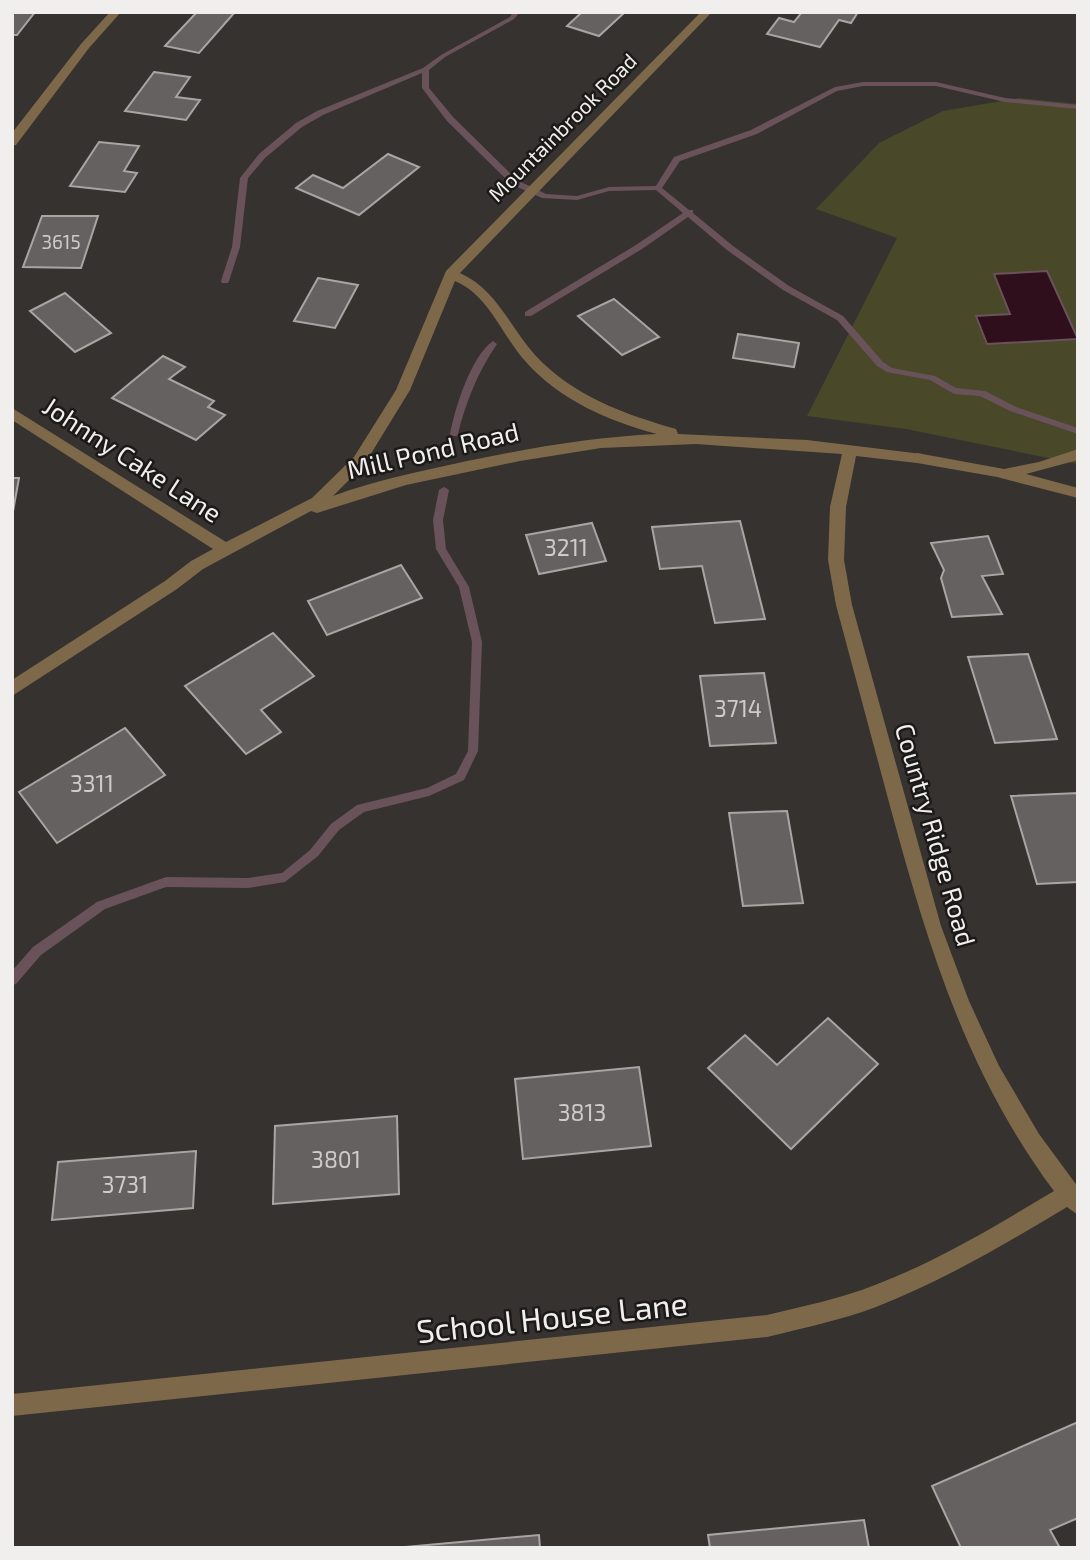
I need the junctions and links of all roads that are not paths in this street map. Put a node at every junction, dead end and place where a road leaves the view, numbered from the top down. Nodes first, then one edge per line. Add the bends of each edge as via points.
1 (116, 12) edge
2 (706, 12) edge
3 (12, 142) edge
4 (451, 274) junction
5 (12, 413) edge
6 (723, 439) junction
7 (849, 449) junction
8 (1078, 454) edge
9 (997, 472) junction
10 (1078, 493) edge
11 (225, 549) junction
12 (12, 689) edge
13 (1073, 1199) edge
14 (12, 1405) edge

1 - 3 street
2 - 4 street, Mountainbrook Road
4 - 6 street via 477,287 531,359 588,402 636,424
4 - 11 street, Mountainbrook Road via 403,390 359,461 317,502
5 - 11 street, Johnny Cake Lane
6 - 7 street, Mill Pond Road
6 - 11 street, Mill Pond Road via 619,442 450,470 330,502
7 - 9 street, Mill Pond Road
7 - 13 street, Country Ridge Road via 838,507 836,560 844,605 932,926 985,1061
8 - 9 street via 1040,467
9 - 10 street
11 - 12 street, Mill Pond Road
13 - 14 street, School House Lane via 888,1292 767,1326

